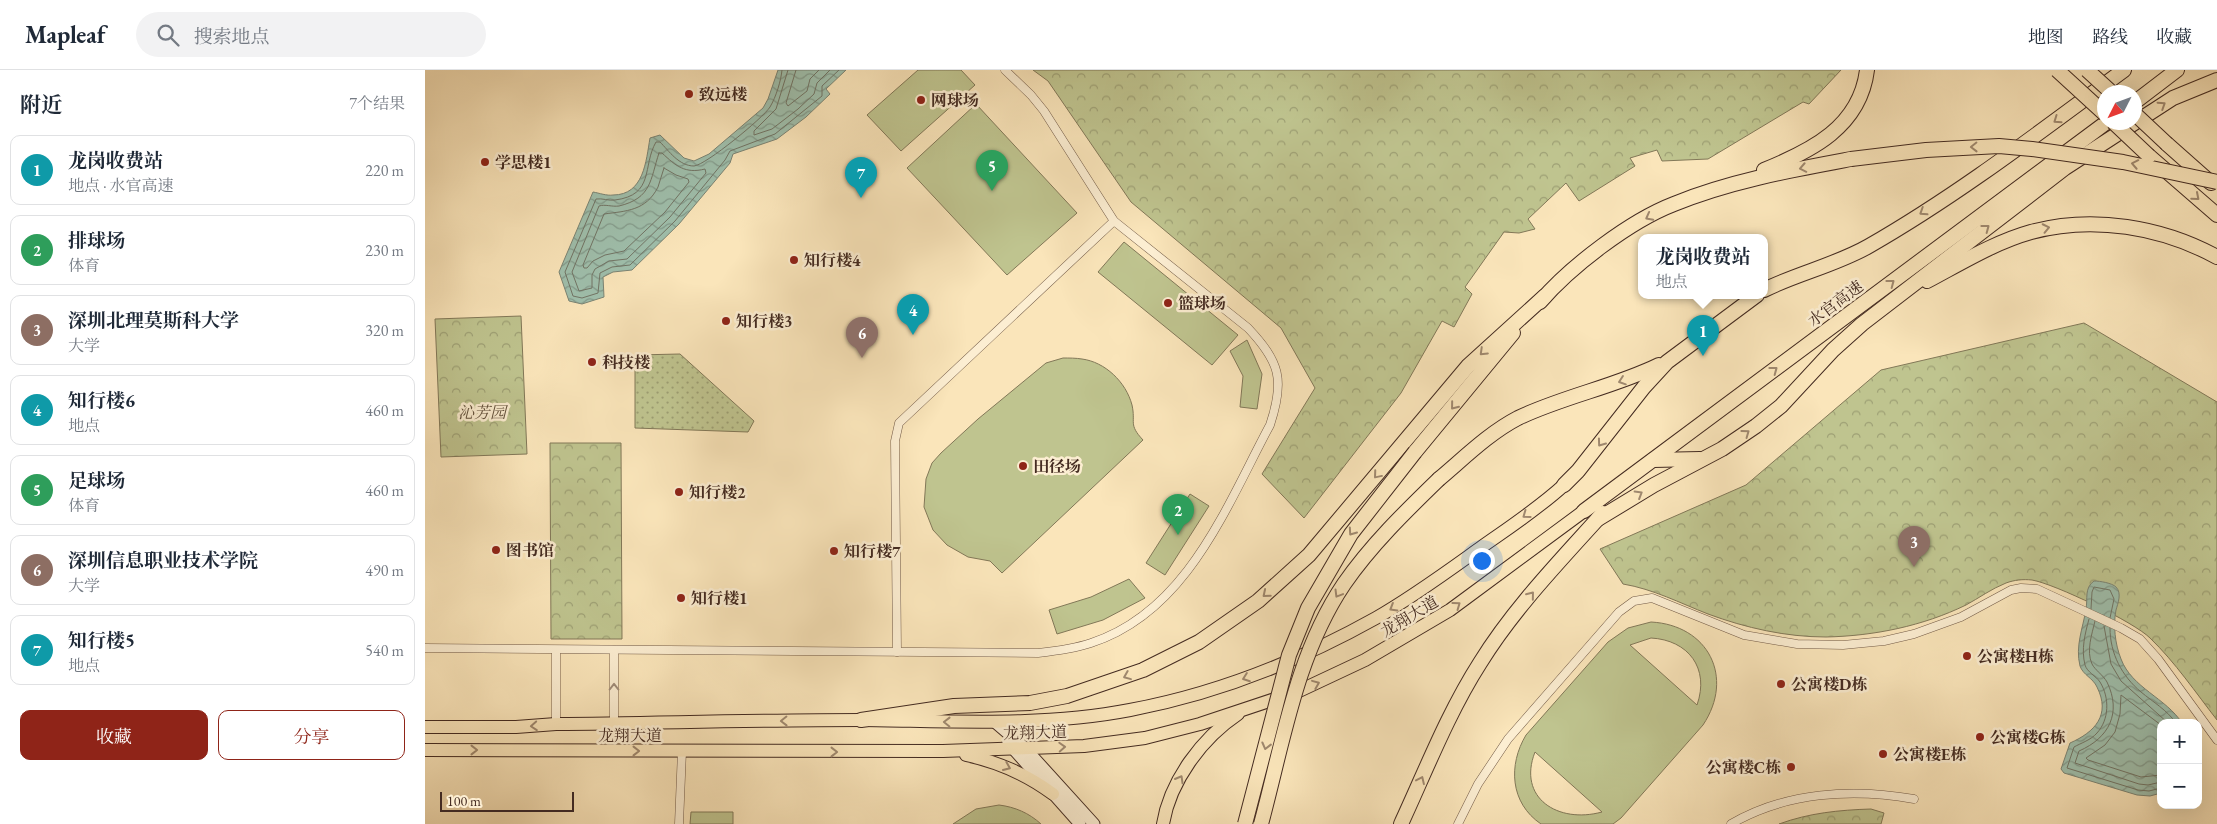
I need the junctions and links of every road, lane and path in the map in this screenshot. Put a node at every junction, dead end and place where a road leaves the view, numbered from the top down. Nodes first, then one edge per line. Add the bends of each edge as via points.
1 (1005, 70) edge
2 (1867, 70) edge
3 (2057, 70) edge
4 (2087, 70) edge
5 (2124, 70) edge
6 (2177, 70) edge
7 (2217, 80) edge
8 (2103, 85) edge
9 (2142, 97) edge
10 (2097, 107) edge
11 (2142, 121) edge
12 (2097, 129) edge
13 (2121, 130) edge
14 (2170, 147) junction
15 (2217, 180) edge
16 (2217, 188) edge
17 (1709, 192) junction
18 (2217, 215) edge
19 (1114, 221) junction
20 (2217, 257) edge
21 (1768, 288) edge
22 (1545, 296) junction
23 (1752, 299) edge
24 (1891, 300) junction
25 (1667, 362) junction
26 (1704, 459) junction
27 (1651, 461) junction
28 (1565, 486) joint
29 (1584, 511) joint
30 (1598, 519) junction
31 (425, 648) edge
32 (556, 650) junction
33 (614, 650) junction
34 (897, 652) junction
35 (1253, 705) junction
36 (861, 720) junction
37 (996, 723) junction
38 (556, 724) junction
39 (614, 724) junction
40 (425, 727) edge
41 (2217, 740) edge
42 (1025, 748) junction
43 (1011, 749) junction
44 (425, 750) edge
45 (682, 751) junction
46 (943, 751) junction
47 (1053, 794) junction
48 (1914, 798) dead end
49 (679, 824) edge
50 (1081, 824) edge
51 (1095, 824) edge
52 (1163, 824) edge
53 (1245, 824) edge
54 (1261, 824) edge
55 (1401, 824) edge
56 (1458, 824) edge
57 (1731, 824) edge

1 - 19 street via 1044,111
2 - 17 highway via 1857,101 1829,137 1797,156
3 - 10 highway, bridge
4 - 8 highway, bridge
5 -> 21 highway, 水官高速 via 1890,234 1851,255
6 - 9 highway
24 -> 7 highway via 2065,168 2173,98
11 - 14 highway, bridge
27 -> 12 highway, 水官高速
13 -> 18 highway, bridge
14 - 15 highway
14 - 16 highway
15 -> 17 highway, bridge via 2123,162 1999,146 1851,159
17 -> 22 highway via 1673,204 1642,221 1593,254
19 - 34 street via 899,423 895,441
19 - 34 street via 1230,313 1263,344 1278,375 1276,407 1270,425 1198,557 1167,596 1131,625 1091,643 1038,653
24 -> 20 highway via 2004,242 2054,227 2078,224 2127,227 2175,238
22 -> 36 highway via 1468,366 1331,530 1287,576 1199,642 1143,670 1067,696 1030,703 954,706
22 -> 53 highway, bridge via 1415,452 1351,534 1330,567 1304,616 1289,654
23 - 25 highway
26 -> 24 highway via 1771,415 1833,350
25 -> 28 highway
25 -> 54 highway, bridge via 1517,418 1439,479 1363,559 1344,584 1318,631 1301,674
26 - 27 highway
30 -> 26 highway
27 - 29 highway, 水官高速
27 - 30 highway
28 -> 37 main road, 龙翔大道 via 1411,597 1342,636 1268,670 1194,695 1131,710 1049,721
35 -> 29 main road, 龙翔大道 via 1330,678 1395,645 1450,610
55 -> 30 highway via 1463,693 1500,632
31 - 32 street
32 - 33 street
32 - 38 street
33 - 34 street
39 -> 33 street
42 -> 35 main road, 龙翔大道 via 1084,746 1145,738
52 -> 35 main road via 1176,785 1197,753 1222,727
37 -> 36 main road, 龙翔大道
36 -> 39 main road, 龙翔大道
37 - 42 street
37 - 43 street
38 - 39 main road, 龙翔大道
38 -> 40 main road, 龙翔大道
41 - 56 street via 2140,638 2037,590 2011,590 1945,623 1901,638 1820,646 1744,635 1652,598 1634,601 1611,619 1508,739 1478,784
42 - 43 main road, 龙翔大道
42 - 51 street
43 - 46 main road, 龙翔大道
43 - 47 street
44 -> 45 main road, 龙翔大道
45 -> 46 main road, 龙翔大道
45 - 49 street
46 -> 47 main road via 1003,765
47 - 50 street
48 - 57 street via 1859,792 1818,795 1762,808

